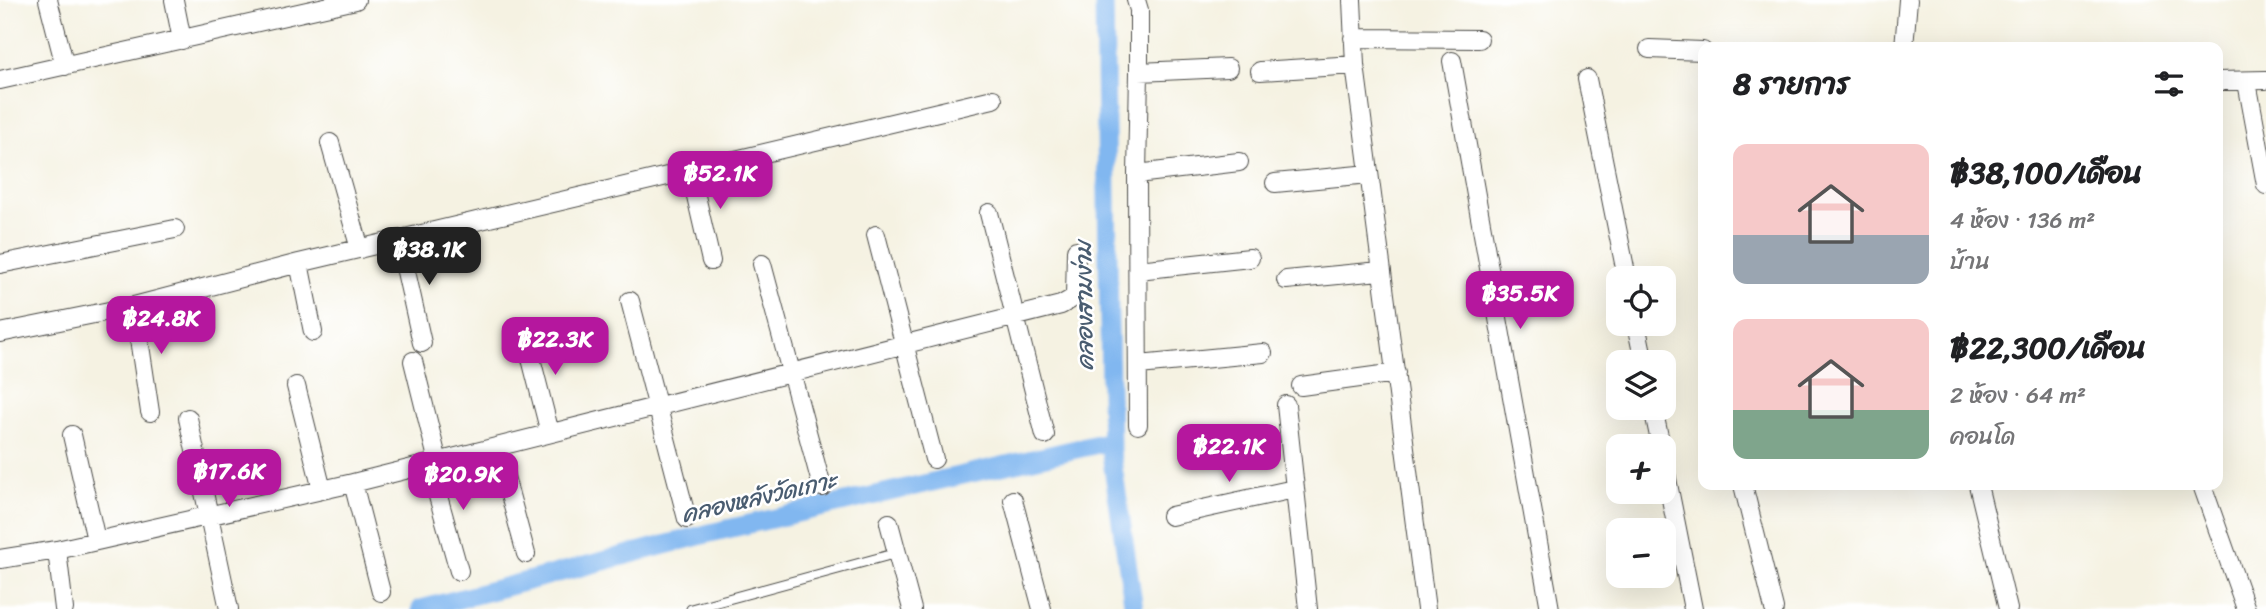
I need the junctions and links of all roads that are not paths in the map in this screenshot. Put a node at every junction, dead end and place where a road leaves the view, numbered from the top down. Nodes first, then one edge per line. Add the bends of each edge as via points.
1 (48, 0) edge
2 (174, 0) edge
3 (356, 0) edge
4 (1136, 0) edge
5 (1352, 0) edge
6 (1908, 0) edge
7 (303, 6) edge
8 (1353, 38) junction
9 (1479, 39) dead end
10 (182, 40) junction
11 (1904, 42) edge
12 (1649, 49) dead end
13 (1698, 51) edge
14 (1451, 61) dead end
15 (1355, 65) junction
16 (65, 66) junction
17 (1228, 68) dead end
18 (1260, 71) dead end
19 (1139, 72) junction
20 (1587, 79) dead end
21 (0, 80) edge
22 (2266, 80) edge
23 (2223, 81) edge
24 (2247, 82) junction
25 (993, 99) dead end
26 (330, 143) dead end
27 (1239, 162) dead end
28 (690, 170) junction
29 (1137, 174) junction
30 (1369, 174) junction
31 (1275, 183) dead end
32 (2266, 185) edge
33 (989, 214) dead end
34 (176, 229) dead end
35 (876, 235) dead end
36 (399, 240) junction
37 (360, 249) junction
38 (1076, 250) dead end
39 (1251, 258) dead end
40 (712, 261) dead end
41 (299, 263) junction
42 (0, 264) edge
43 (762, 264) dead end
44 (1625, 266) edge
45 (1138, 270) junction
46 (1380, 271) junction
47 (1286, 280) dead end
48 (630, 301) dead end
49 (134, 306) junction
50 (1015, 316) junction
51 (524, 331) dead end
52 (313, 332) dead end
53 (0, 333) edge
54 (422, 343) dead end
55 (903, 344) junction
56 (1263, 353) dead end
57 (413, 361) dead end
58 (1139, 365) junction
59 (790, 373) junction
60 (1396, 373) junction
61 (296, 386) dead end
62 (1300, 386) dead end
63 (1286, 405) dead end
64 (658, 406) junction
65 (150, 412) dead end
66 (188, 418) dead end
67 (1138, 425) dead end
68 (550, 433) junction
69 (72, 435) dead end
70 (1045, 435) dead end
71 (498, 447) junction
72 (934, 459) dead end
73 (434, 463) junction
74 (353, 483) junction
75 (821, 487) dead end
76 (1294, 489) junction
77 (322, 490) junction
78 (1744, 490) edge
79 (1979, 490) edge
80 (2204, 490) edge
81 (1013, 500) dead end
82 (1672, 504) edge
83 (211, 516) junction
84 (1171, 516) dead end
85 (687, 519) dead end
86 (889, 523) dead end
87 (96, 540) junction
88 (57, 550) junction
89 (526, 554) dead end
90 (897, 554) junction
91 (0, 559) edge
92 (458, 571) dead end
93 (381, 592) dead end
94 (64, 609) edge
95 (229, 609) edge
96 (691, 609) edge
97 (912, 609) edge
98 (1042, 609) edge
99 (1308, 609) edge
100 (1426, 609) edge
101 (1549, 609) edge
102 (1693, 609) edge
103 (1774, 609) edge
104 (2008, 609) edge
105 (2246, 609) edge

1 - 16 street
2 - 10 street
3 - 7 street
4 - 19 street
5 - 8 street
6 - 11 street
7 - 10 street
8 - 9 street
8 - 15 street
10 - 16 street
12 - 13 street
14 - 101 street
15 - 18 street
15 - 30 street
16 - 21 street
17 - 19 street
19 - 29 street
20 - 44 street
22 - 24 street
23 - 24 street
24 - 32 street
25 - 28 street
26 - 37 street
27 - 29 street
28 - 36 street
28 - 40 street
29 - 45 street
30 - 31 street
30 - 46 street
33 - 50 street
34 - 42 street
35 - 55 street
36 - 37 street
36 - 54 street
37 - 41 street
38 - 50 street via 1075,297
39 - 45 street
41 - 49 street
41 - 52 street
43 - 59 street
45 - 58 street
46 - 47 street
46 - 60 street
48 - 64 street
49 - 53 street
49 - 65 street
50 - 55 street
50 - 70 street
51 - 68 street
55 - 59 street
55 - 72 street
56 - 58 street
57 - 73 street
58 - 67 street
59 - 64 street
59 - 75 street
60 - 62 street
60 - 100 street
61 - 77 street
63 - 76 street
64 - 68 street
64 - 85 street
66 - 83 street
68 - 71 street
69 - 87 street
71 - 73 street
71 - 89 street
73 - 74 street
73 - 92 street
74 - 77 street
74 - 93 street
76 - 84 street
76 - 99 street
77 - 83 street
78 - 103 street
79 - 104 street
80 - 105 street
81 - 98 street
82 - 102 street
83 - 87 street
83 - 95 street
86 - 90 street
87 - 88 street
88 - 91 street
88 - 94 street
90 - 96 lane
90 - 97 street

